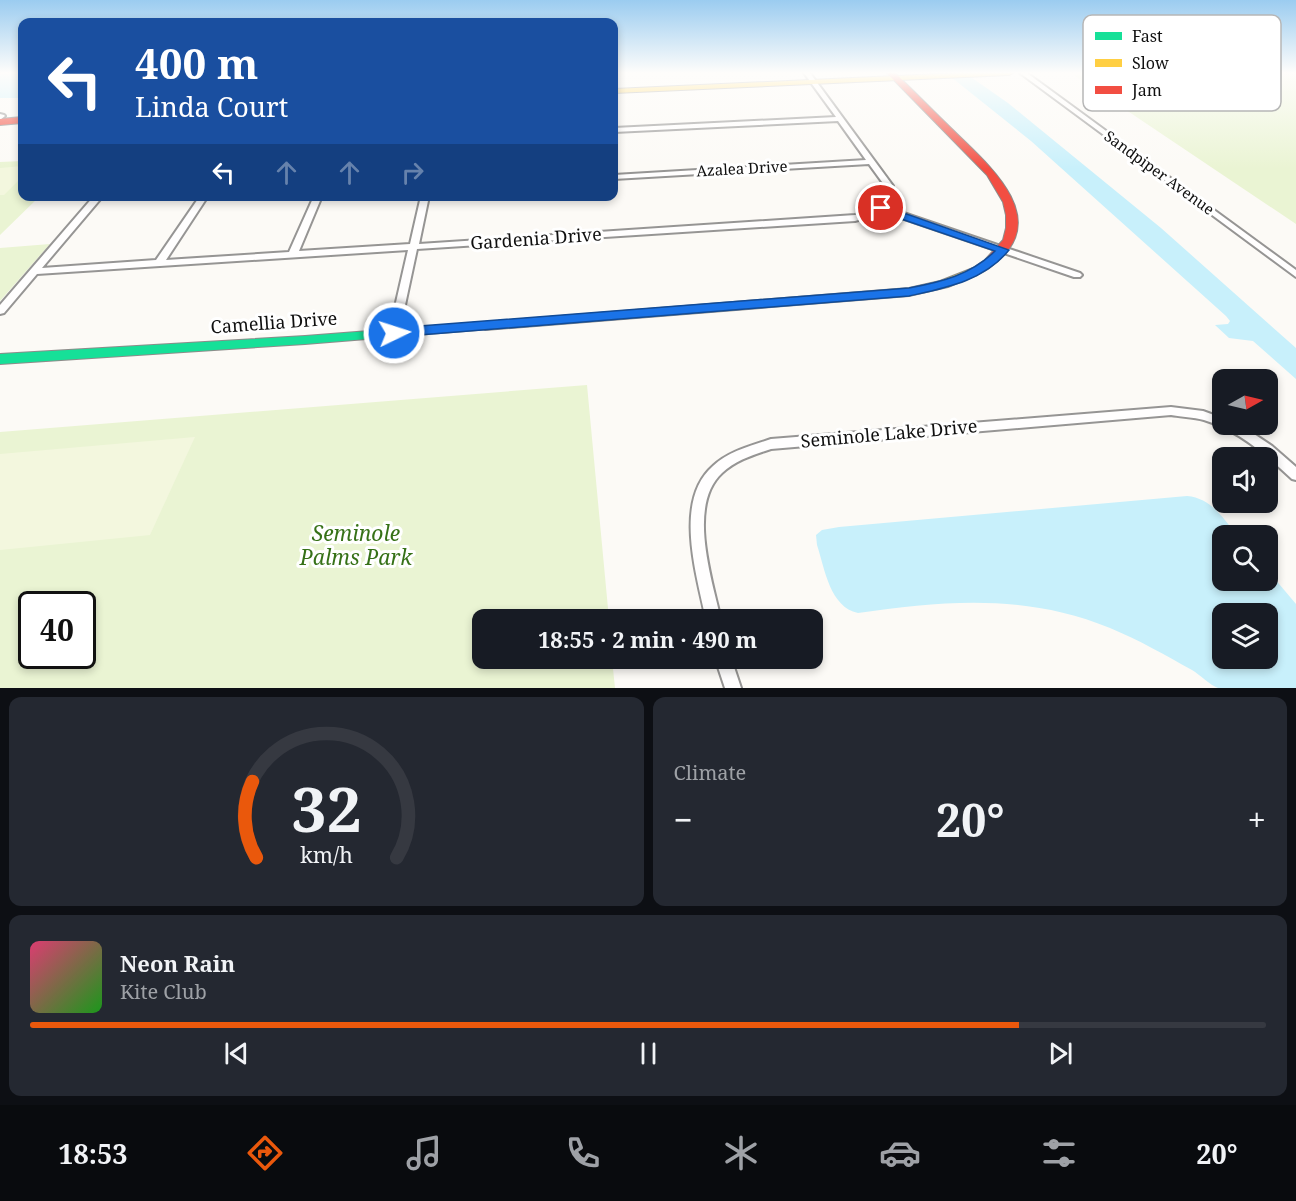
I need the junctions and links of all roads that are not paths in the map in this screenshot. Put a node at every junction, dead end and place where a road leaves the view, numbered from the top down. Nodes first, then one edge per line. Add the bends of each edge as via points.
1 (829, 105) edge
2 (922, 105) edge
3 (1067, 105) edge
4 (18, 116) edge
5 (1, 118) edge
6 (839, 119) junction
7 (18, 120) edge
8 (618, 130) edge
9 (871, 162) junction
10 (618, 177) edge
11 (95, 201) edge
12 (201, 201) edge
13 (316, 201) edge
14 (424, 201) edge
15 (881, 208) junction
16 (414, 247) junction
17 (1003, 250) junction
18 (293, 254) junction
19 (159, 263) junction
20 (35, 271) junction
21 (1296, 274) edge
22 (1077, 275) dead end
23 (0, 311) edge
24 (394, 333) junction
25 (0, 359) edge
26 (1212, 418) edge
27 (1247, 435) edge
28 (1296, 475) edge
29 (712, 609) edge
30 (727, 669) edge
31 (733, 688) edge

1 - 6 street
2 - 17 street, Camellia Drive via 1003,190 1014,219 1013,231
3 - 21 street, Sandpiper Avenue
4 - 5 street
5 - 7 street
6 - 8 street
6 - 9 street
9 - 10 street, Azalea Drive
9 - 15 street via 890,189 889,200
11 - 20 street
12 - 19 street
13 - 18 street
14 - 16 street
15 - 16 street, Gardenia Drive via 855,218
15 - 17 street
16 - 18 street, Gardenia Drive
16 - 24 street
17 - 22 street
17 - 24 street, Camellia Drive via 966,277 909,292
18 - 19 street, Gardenia Drive
19 - 20 street, Gardenia Drive
20 - 23 street
24 - 25 street, Camellia Drive
26 - 29 street, Seminole Lake Drive via 1171,411 771,444 740,453 711,477 696,512
27 - 28 street via 1268,448
30 - 31 street

